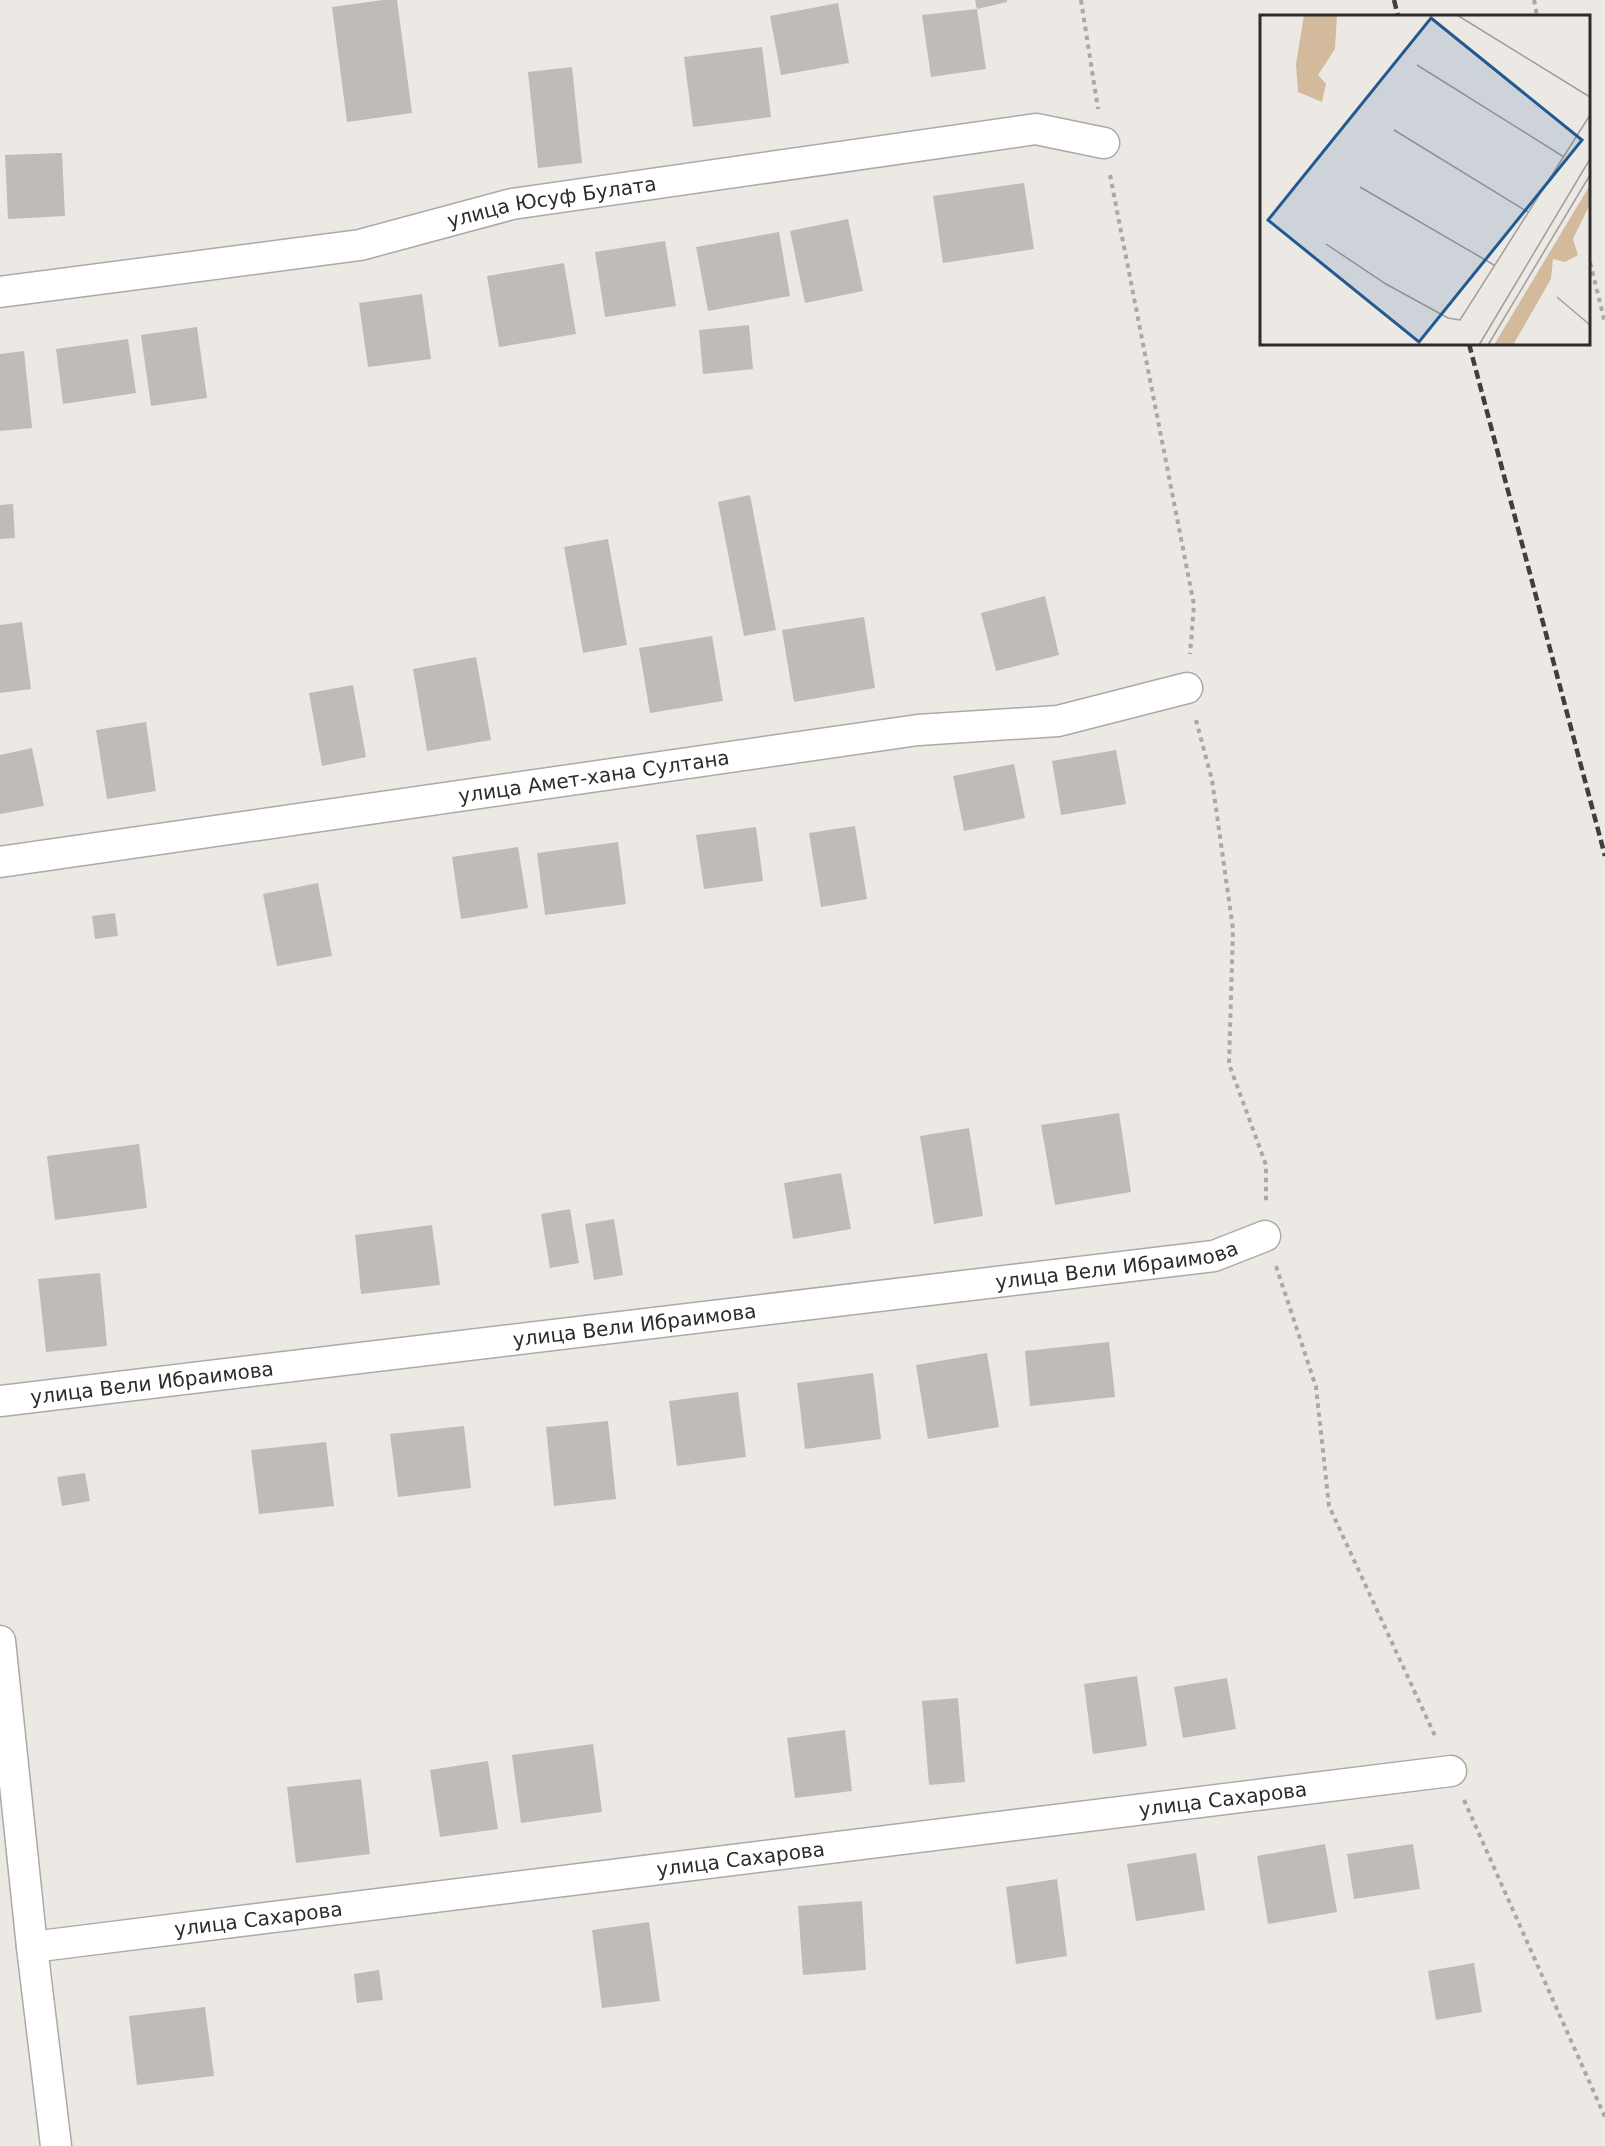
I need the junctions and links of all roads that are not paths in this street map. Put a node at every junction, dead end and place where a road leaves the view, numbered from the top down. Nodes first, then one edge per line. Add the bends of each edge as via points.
1 (1104, 143) road end
2 (0, 292) edge
3 (1187, 688) road end
4 (0, 862) edge
5 (1265, 1236) road end
6 (0, 1401) edge
7 (0, 1641) edge
8 (1451, 1771) road end
9 (32, 1947) junction
10 (56, 2146) edge

1 - 2 street, улица Юсуф Булата via 1036,129 512,204 360,244
3 - 4 street, улица Амет-хана Султана via 1058,721 918,730
5 - 6 street, улица Вели Ибраимова via 1214,1256
7 - 9 street
8 - 9 street, улица Сахарова
9 - 10 street

